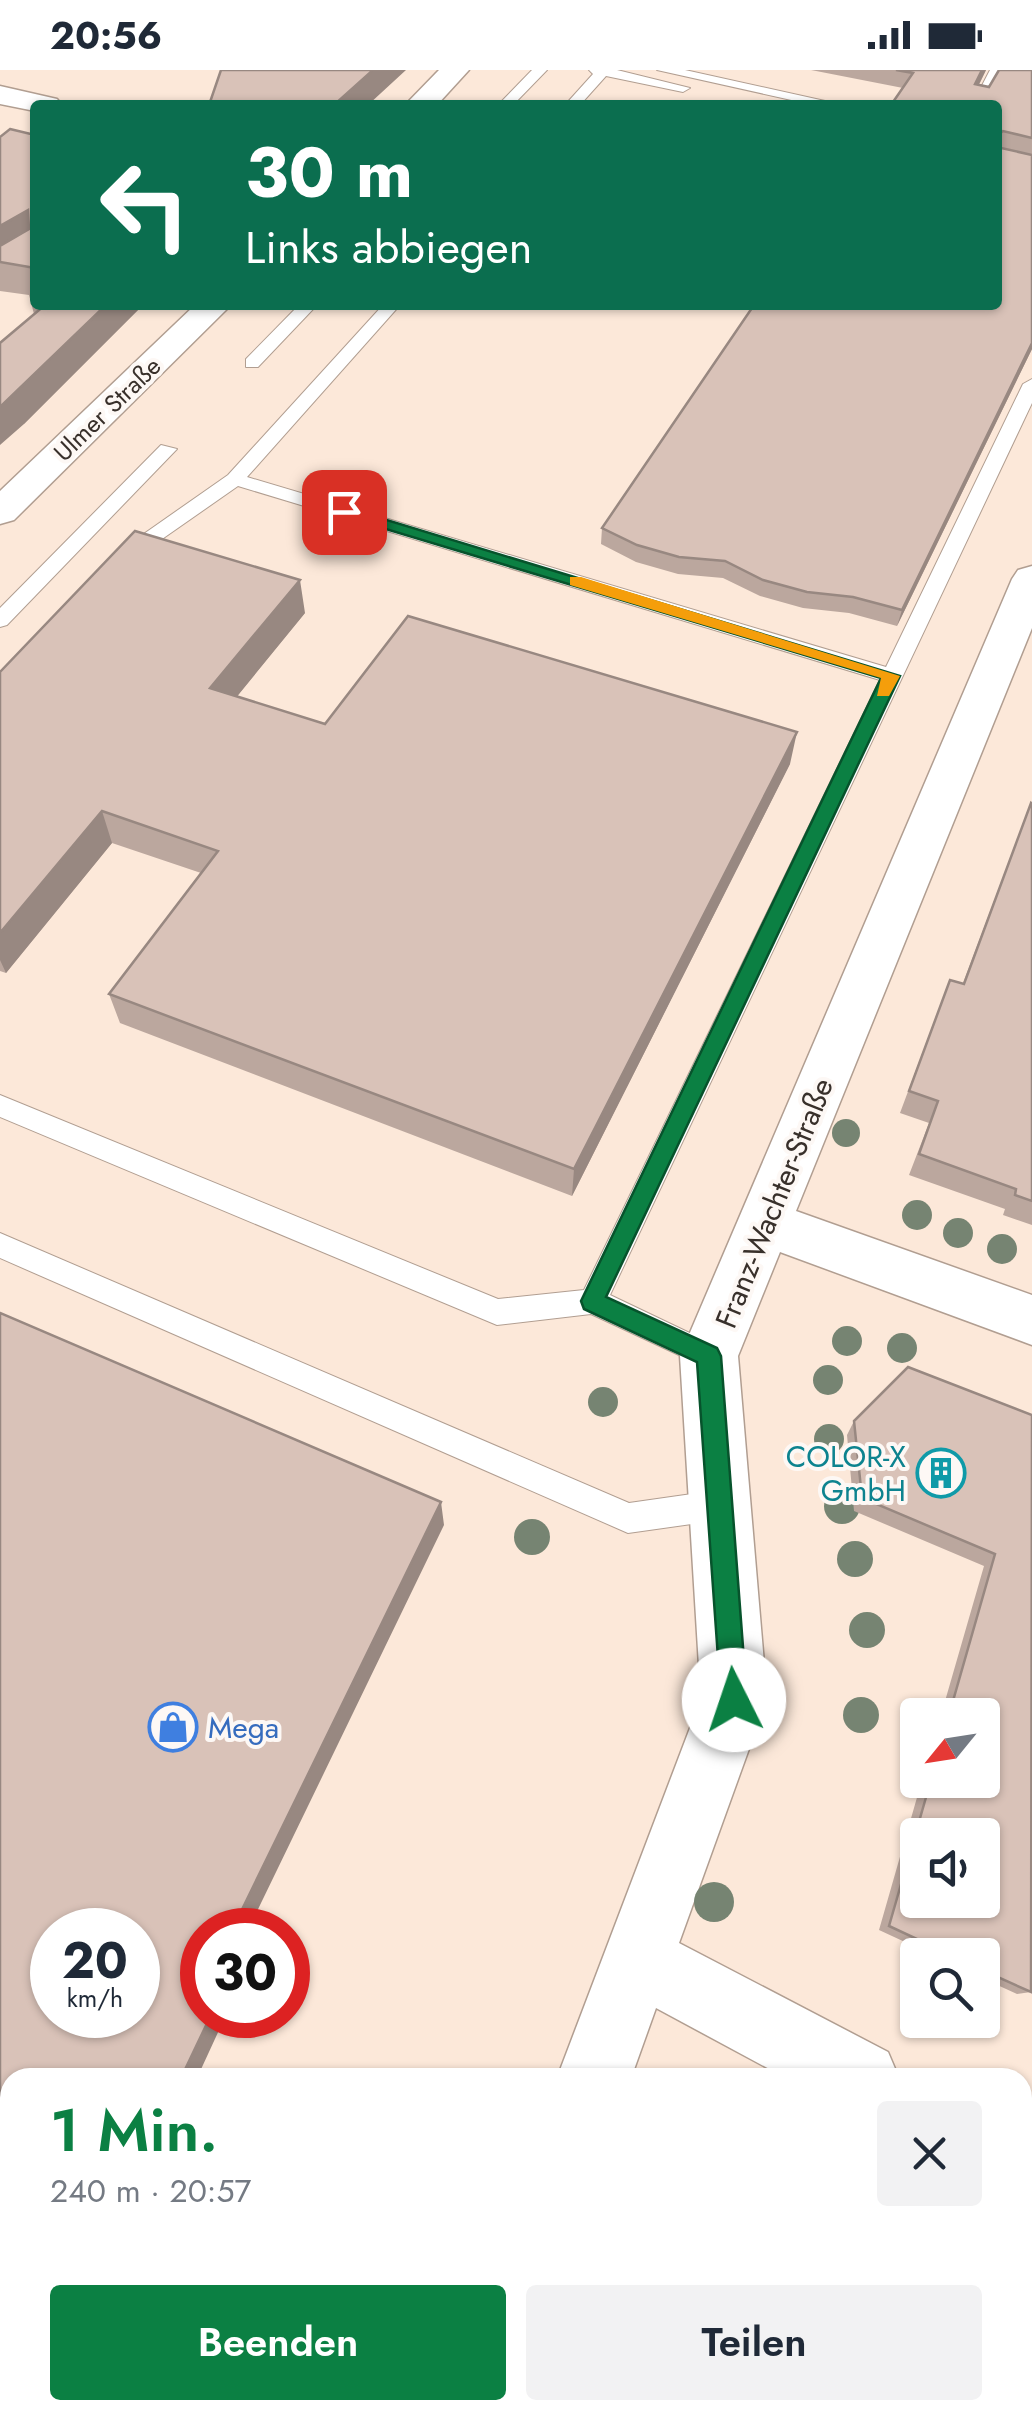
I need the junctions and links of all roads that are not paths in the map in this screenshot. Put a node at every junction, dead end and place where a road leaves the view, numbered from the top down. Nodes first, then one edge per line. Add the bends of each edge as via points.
1 (455, 70) edge
2 (540, 70) edge
3 (601, 70) edge
4 (664, 70) edge
5 (997, 70) edge
6 (0, 95) edge
7 (980, 96) edge
8 (425, 100) edge
9 (510, 100) edge
10 (576, 100) edge
11 (737, 100) edge
12 (811, 100) edge
13 (30, 101) edge
14 (209, 310) edge
15 (304, 310) edge
16 (387, 310) edge
17 (252, 363) dead end
18 (1032, 384) edge
19 (168, 449) dead end
20 (235, 479) junction
21 (0, 512) edge
22 (104, 578) edge
23 (1032, 579) edge
24 (0, 620) edge
25 (891, 676) junction
26 (0, 1106) edge
27 (766, 1222) junction
28 (0, 1246) edge
29 (592, 1301) junction
30 (1032, 1320) edge
31 (709, 1356) junction
32 (720, 1505) junction
33 (636, 1960) junction
34 (598, 2068) edge
35 (843, 2068) edge

1 - 8 street
2 - 9 lane
3 - 10 lane
3 - 11 lane
4 - 12 lane
5 - 7 lane
6 - 13 street
14 - 21 street, Ulmer Straße
15 - 17 lane
16 - 20 lane
18 - 25 lane
19 - 24 lane
20 - 22 lane via 131,550
20 - 25 lane
23 - 27 street, Franz-Wachter-Straße
25 - 29 lane
26 - 29 lane via 497,1312
27 - 30 street
27 - 31 street, Franz-Wachter-Straße
28 - 32 lane via 628,1518
29 - 31 lane
31 - 32 street, Franz-Wachter-Straße
32 - 33 street, Franz-Wachter-Straße via 734,1700
33 - 34 street, Franz-Wachter-Straße
33 - 35 street

